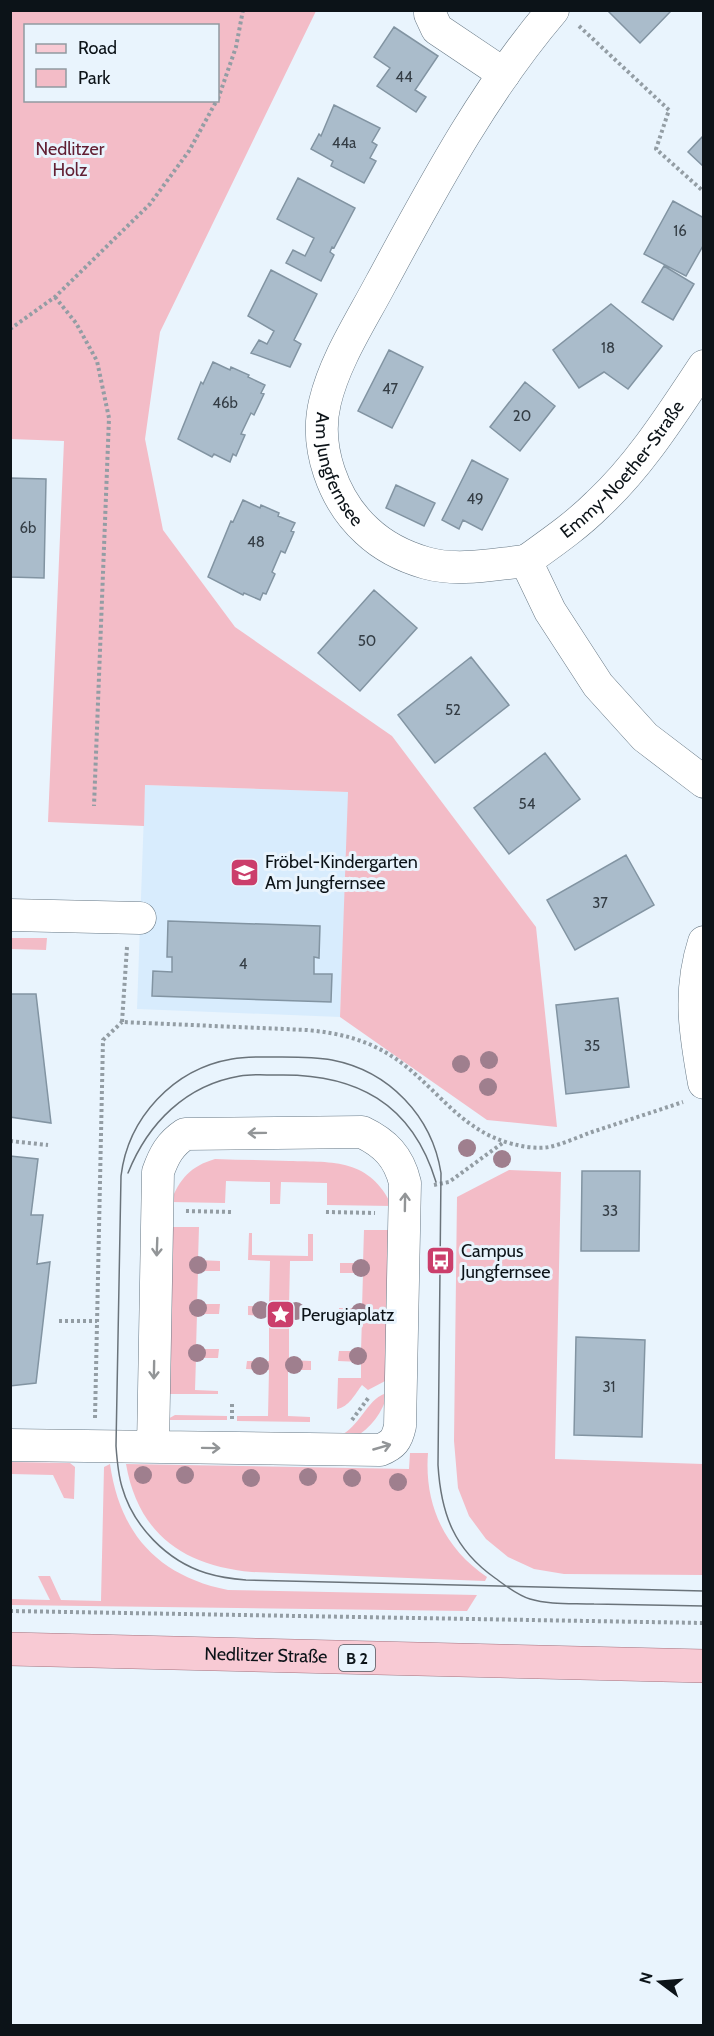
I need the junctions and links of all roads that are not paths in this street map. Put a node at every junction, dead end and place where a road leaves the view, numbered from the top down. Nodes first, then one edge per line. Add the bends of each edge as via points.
1 (430, 10) edge
2 (566, 18) edge
3 (504, 74) junction
4 (704, 366) edge
5 (526, 561) junction
6 (704, 782) edge
7 (10, 915) edge
8 (134, 917) road end
9 (704, 942) edge
10 (698, 1091) edge
11 (10, 1445) edge
12 (153, 1447) junction
13 (10, 1649) edge
14 (704, 1666) edge

1 - 3 street via 437,28
2 - 3 street, Am Jungfernsee
3 - 5 street, Am Jungfernsee via 410,228 336,368 324,404 322,438 330,475 344,503 366,531 394,550 428,563 466,567
4 - 5 street, Emmy-Noether-Straße via 636,463 600,503
5 - 6 street via 550,611 598,685 645,737
7 - 8 street
9 - 10 street via 696,965
11 - 12 street
12 -> 12 street via 380,1450 397,1438 405,1183 398,1162 378,1140 362,1132 185,1134 169,1148 158,1172
13 - 14 main road, Nedlitzer Straße / B 2

